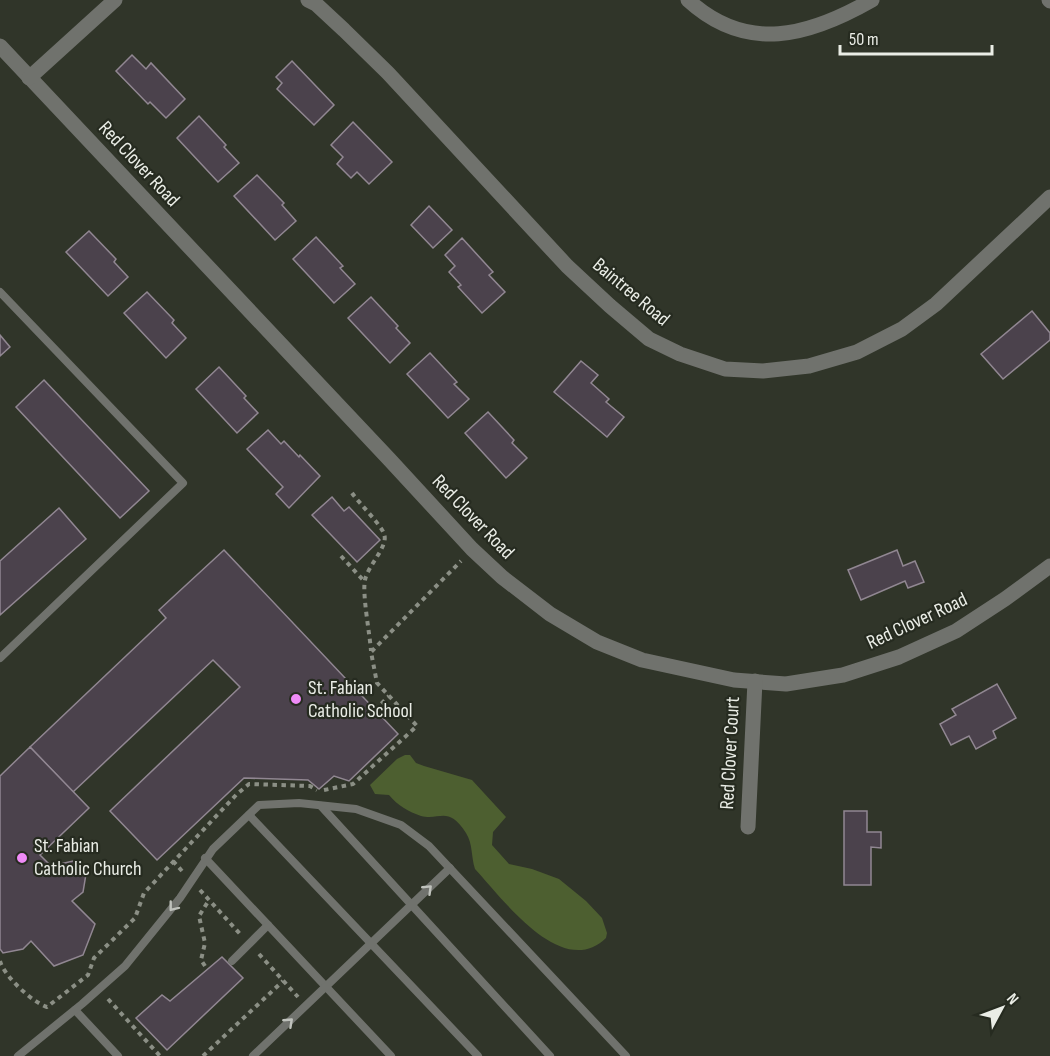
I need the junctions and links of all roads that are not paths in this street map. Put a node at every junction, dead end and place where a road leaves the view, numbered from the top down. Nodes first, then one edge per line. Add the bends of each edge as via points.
1 (115, 0) edge
2 (308, 0) edge
3 (688, 0) edge
4 (872, 0) edge
5 (0, 46) edge
6 (29, 78) junction
7 (1050, 197) edge
8 (0, 292) edge
9 (1050, 566) edge
10 (0, 658) edge
11 (755, 681) junction
12 (321, 806) junction
13 (249, 814) junction
14 (748, 827) dead end
15 (205, 858) junction
16 (450, 868) junction
17 (411, 906) junction
18 (268, 925) junction
19 (370, 944) junction
20 (232, 961) dead end
21 (325, 987) junction
22 (75, 1010) junction
23 (18, 1056) edge
24 (118, 1056) edge
25 (253, 1056) edge
26 (391, 1056) edge
27 (478, 1056) edge
28 (550, 1056) edge
29 (626, 1056) edge

1 - 6 street
2 - 7 street, Baintree Road via 388,73 567,266 610,306 649,339 725,369 763,371 809,366 857,352 902,329 936,304
3 - 4 street via 700,11 738,31 766,35 806,30
5 - 6 street, Red Clover Road
6 - 11 street, Red Clover Road via 502,577 550,614 597,642 642,660
8 - 10 lane via 183,483
9 - 11 street, Red Clover Road via 956,631 898,657 843,675 786,684
11 - 14 street, Red Clover Court
12 - 13 lane via 259,805
12 - 16 lane via 356,809 401,825
12 - 17 lane
13 - 15 lane
13 - 19 lane
15 - 18 lane
15 -> 22 lane via 180,898 125,966
17 -> 16 lane
16 - 29 lane
17 - 19 lane
17 - 28 lane
18 - 20 lane
18 - 21 lane
19 - 21 lane
19 - 27 lane
25 -> 21 lane
21 - 26 lane
22 - 23 lane
22 - 24 lane

